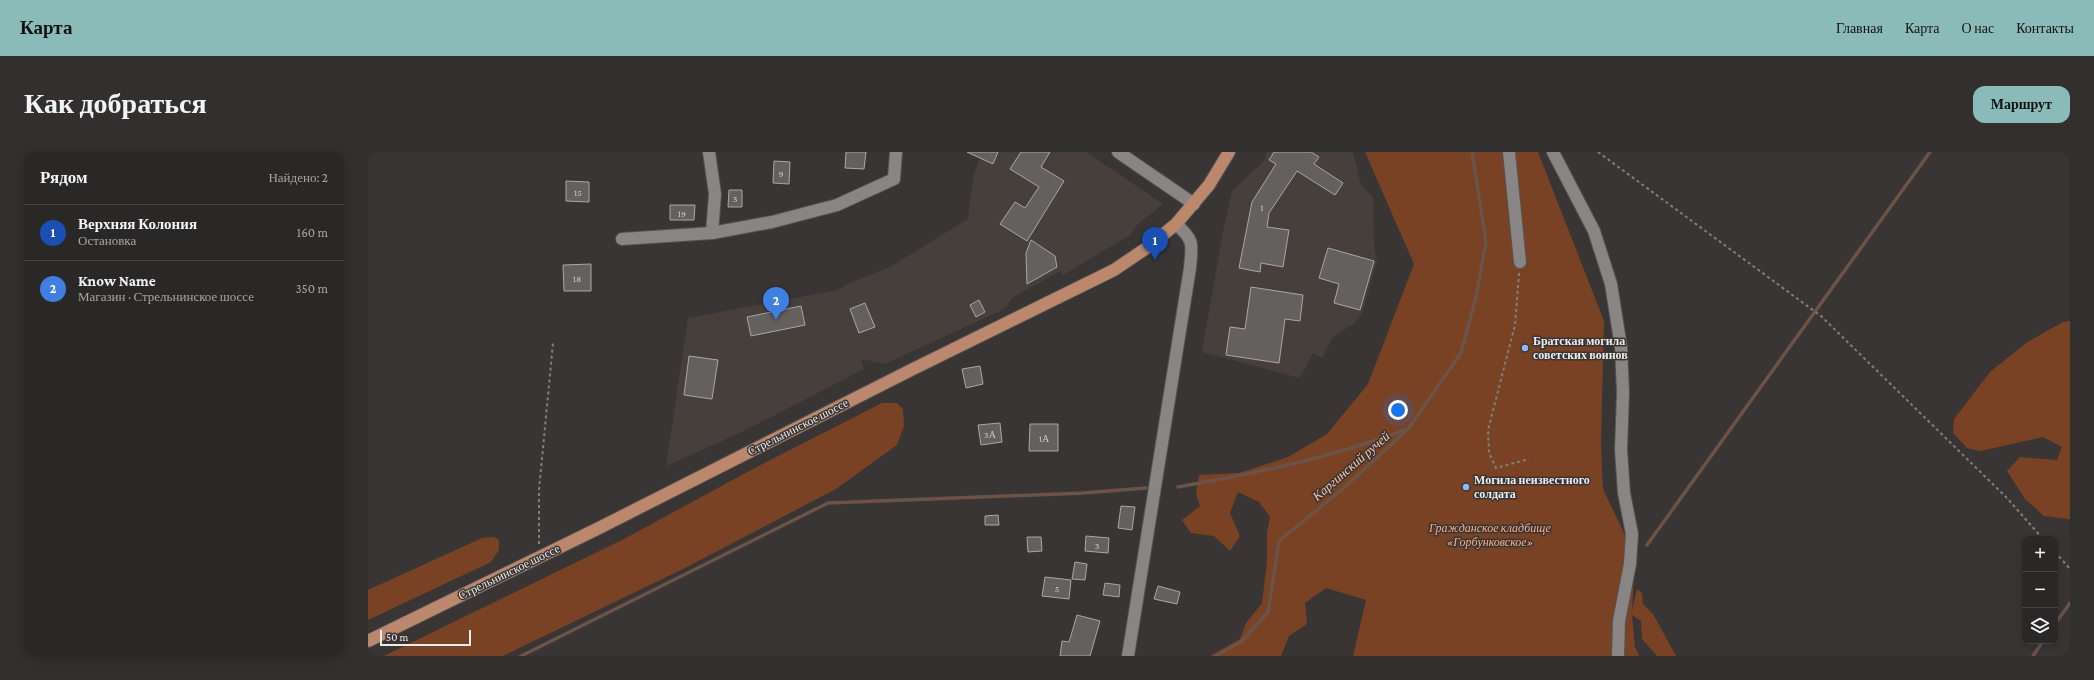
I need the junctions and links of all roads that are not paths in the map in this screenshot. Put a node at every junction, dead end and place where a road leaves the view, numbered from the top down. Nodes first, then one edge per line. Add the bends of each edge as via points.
1 (710, 152) edge
2 (896, 152) edge
3 (1230, 152) edge
4 (1509, 152) edge
5 (1553, 152) edge
6 (1121, 153) edge
7 (1194, 204) junction
8 (1176, 224) junction
9 (712, 233) junction
10 (622, 239) dead end
11 (1520, 262) road end
12 (368, 641) edge
13 (1128, 656) edge
14 (1618, 656) edge

1 - 9 street via 715,194
2 - 9 street via 894,179 837,205 772,222
3 - 7 main road, Стрельнинское шоссе
4 - 11 street
5 - 14 street via 1594,231 1611,284 1621,347 1621,450 1624,493 1632,534 1630,564 1619,621
6 - 7 street
7 - 8 main road, Стрельнинское шоссе
8 - 12 main road, Стрельнинское шоссе via 1114,270
8 - 13 street via 1192,242 1190,268
9 - 10 street

